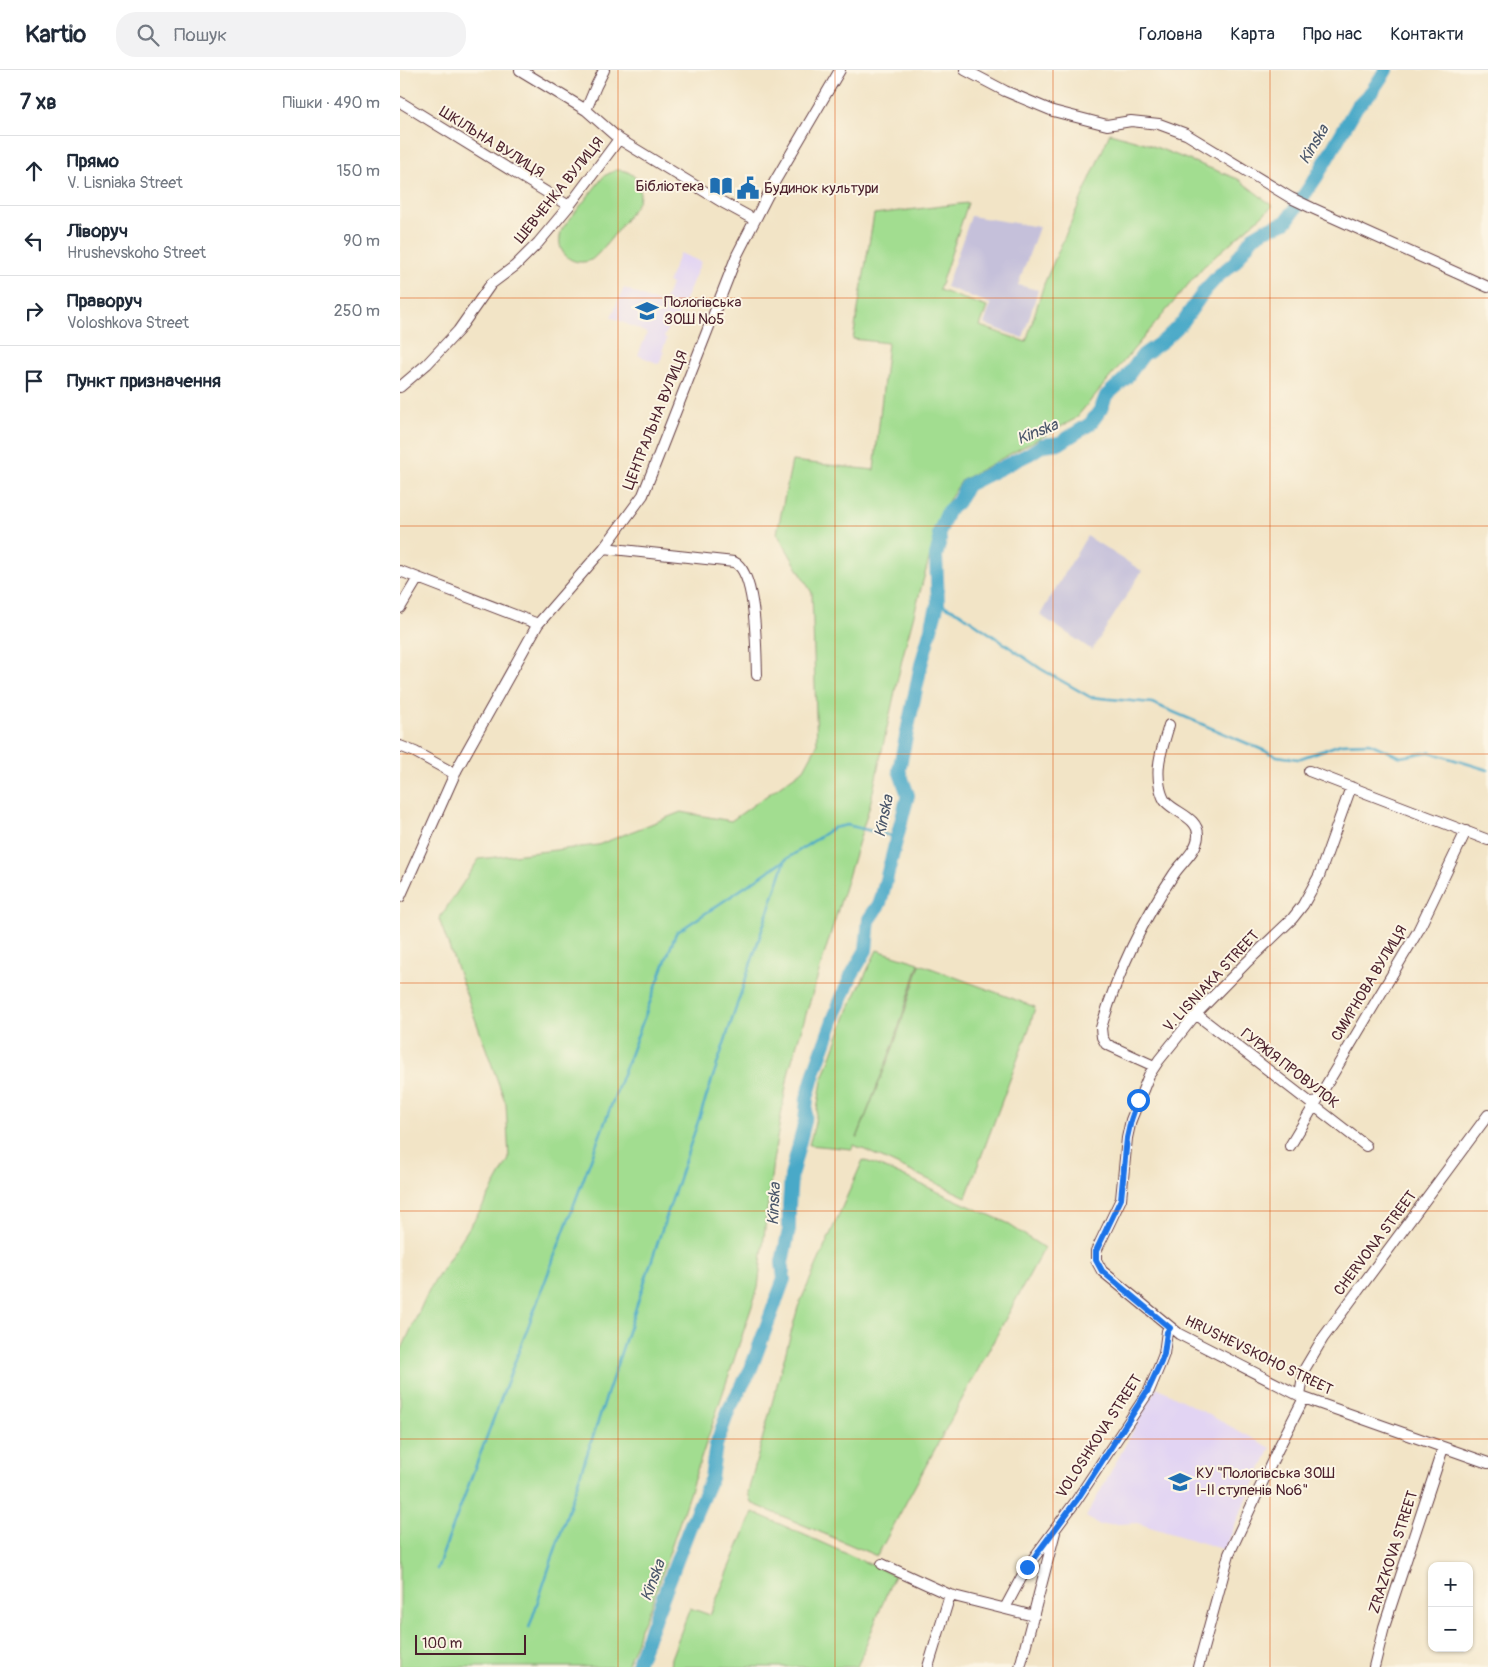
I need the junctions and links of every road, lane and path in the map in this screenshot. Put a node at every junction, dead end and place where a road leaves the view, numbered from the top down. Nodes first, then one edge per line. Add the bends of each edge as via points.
1 (520, 70) edge
2 (604, 70) edge
3 (840, 70) edge
4 (965, 70) edge
5 (400, 102) edge
6 (586, 110) junction
7 (618, 139) junction
8 (569, 206) junction
9 (755, 220) junction
10 (1488, 286) edge
11 (400, 387) edge
12 (604, 548) junction
13 (400, 571) edge
14 (418, 578) junction
15 (400, 608) edge
16 (538, 624) junction
17 (757, 675) dead end
18 (1169, 725) dead end
19 (400, 746) edge
20 (1309, 771) dead end
21 (455, 774) junction
22 (1351, 787) junction
23 (1466, 832) junction
24 (1488, 840) edge
25 (400, 897) edge
26 (1196, 1014) junction
27 (1154, 1066) junction
28 (1314, 1106) junction
29 (1488, 1115) edge
30 (1290, 1146) dead end
31 (1366, 1146) dead end
32 (1096, 1260) joint
33 (1170, 1328) junction
34 (1302, 1397) junction
35 (1443, 1448) junction
36 (1488, 1463) edge
37 (1056, 1528) junction
38 (882, 1564) dead end
39 (950, 1595) junction
40 (1005, 1608) junction
41 (1034, 1616) junction
42 (928, 1667) edge
43 (1020, 1667) edge
44 (1198, 1667) edge
45 (1374, 1667) edge

1 - 6 street, ШЕВЧЕНКА ВУЛИЦЯ
2 - 6 street
3 - 9 street, ЦЕНТРАЛЬНА ВУЛИЦЯ
4 - 10 street via 1053,111 1107,125 1131,121 1159,124 1186,134 1291,198
5 - 8 street, ШКІЛЬНА ВУЛИЦЯ
6 - 7 street, ШЕВЧЕНКА ВУЛИЦЯ
7 - 8 street, ШЕВЧЕНКА ВУЛИЦЯ
7 - 9 street
8 - 11 street, ШЕВЧЕНКА ВУЛИЦЯ via 515,266 491,284 458,331
9 - 12 street, ЦЕНТРАЛЬНА ВУЛИЦЯ via 737,255 643,495
12 - 16 street, ЦЕНТРАЛЬНА ВУЛИЦЯ
12 - 17 street via 740,565 750,588
13 - 14 street
14 - 15 street
14 - 16 street
16 - 21 street, ЦЕНТРАЛЬНА ВУЛИЦЯ
18 - 27 street via 1158,764 1158,780 1165,801 1187,816 1196,827 1198,836 1196,844 1144,923 1119,976 1101,1028 1106,1044
19 - 21 street
20 - 22 street
21 - 25 street, ЦЕНТРАЛЬНА ВУЛИЦЯ
22 - 23 street
22 - 26 street, V. LISNIAKA STREET via 1319,876 1303,905
23 - 24 street
23 - 28 street, СМИРНОВА ВУЛИЦЯ via 1418,931
26 - 27 street, V. LISNIAKA STREET
26 - 28 street, ГУРЖІЯ ПРОВУЛОК
27 - 32 street, V. LISNIAKA STREET via 1131,1120 1121,1199 1096,1251
28 - 30 street, СМИРНОВА ВУЛИЦЯ
28 - 31 street, ГУРЖІЯ ПРОВУЛОК
29 - 34 street, CHERVONA STREET via 1323,1338 1304,1370
32 - 33 street, HRUSHEVSKOHO STREET via 1102,1271
33 - 34 street, HRUSHEVSKOHO STREET
33 - 37 street, VOLOSHKOVA STREET via 1164,1354 1148,1390
34 - 35 street, HRUSHEVSKOHO STREET
34 - 44 street, CHERVONA STREET via 1229,1554
35 - 36 street, HRUSHEVSKOHO STREET
35 - 45 street, ZRAZKOVA STREET
37 - 40 street, VOLOSHKOVA STREET via 1027,1567
37 - 41 street, VOLOSHKOVA STREET
38 - 39 street
39 - 40 street
39 - 42 street
40 - 41 street
41 - 43 street, VOLOSHKOVA STREET

